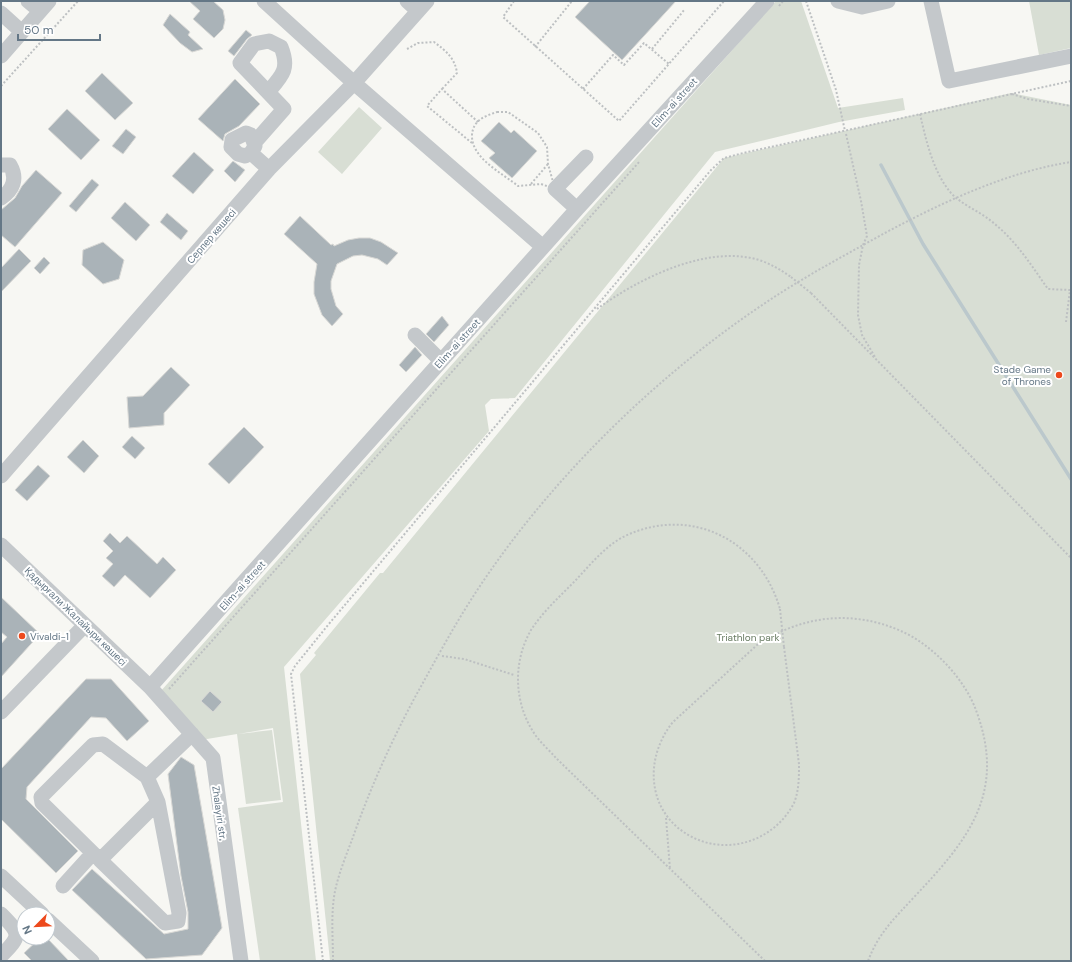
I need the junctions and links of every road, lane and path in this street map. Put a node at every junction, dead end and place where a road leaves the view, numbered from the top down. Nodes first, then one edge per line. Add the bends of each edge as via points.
1 (28, 1) edge
2 (78, 1) edge
3 (264, 1) edge
4 (514, 1) edge
5 (572, 1) edge
6 (724, 1) edge
7 (783, 1) edge
8 (806, 1) edge
9 (838, 1) edge
10 (888, 1) edge
11 (931, 1) edge
12 (417, 4) edge
13 (772, 4) edge
14 (44, 6) edge
15 (685, 9) dead end
16 (1, 13) edge
17 (22, 32) junction
18 (535, 47) junction
19 (407, 49) dead end
20 (652, 49) junction
21 (1, 56) edge
22 (1071, 56) edge
23 (669, 64) junction
24 (1071, 81) edge
25 (354, 83) junction
26 (1, 86) edge
27 (442, 89) junction
28 (582, 89) junction
29 (268, 92) dead end
30 (1011, 93) junction
31 (1071, 106) edge
32 (920, 114) junction
33 (478, 122) junction
34 (845, 131) junction
35 (846, 134) dead end
36 (472, 143) junction
37 (586, 157) dead end
38 (641, 160) dead end
39 (1071, 162) edge
40 (548, 164) junction
41 (1, 166) edge
42 (269, 170) junction
43 (531, 184) junction
44 (555, 189) junction
45 (1, 198) edge
46 (957, 199) junction
47 (577, 209) junction
48 (863, 245) junction
49 (543, 247) junction
50 (595, 311) junction
51 (1066, 322) dead end
52 (415, 335) dead end
53 (441, 361) junction
54 (879, 363) junction
55 (1, 476) edge
56 (1, 545) edge
57 (1071, 558) edge
58 (85, 625) junction
59 (442, 656) dead end
60 (514, 675) dead end
61 (150, 687) junction
62 (166, 692) dead end
63 (1, 712) edge
64 (192, 734) junction
65 (147, 777) junction
66 (158, 802) junction
67 (666, 818) dead end
68 (96, 857) junction
69 (670, 869) junction
70 (1, 876) edge
71 (63, 886) dead end
72 (33, 906) edge
73 (1, 914) edge
74 (56, 927) edge
75 (1, 956) edge
76 (92, 961) edge
77 (241, 961) edge
78 (323, 961) edge
79 (333, 961) edge
80 (765, 961) edge
81 (868, 961) edge

1 - 14 street
2 - 26 path
3 - 25 street
4 - 18 path via 503,17
5 - 18 path
6 - 23 path
7 - 13 path
8 - 34 path via 836,90
9 - 10 street via 862,6
11 - 22 street via 948,81
12 - 25 street, Серпер көшесі
13 - 47 street, Elim-ai street
14 - 17 street
15 - 20 path
16 - 17 street
17 - 21 street
18 - 28 path
19 - 27 path via 418,43 434,42 445,50 456,63 457,73
20 - 23 path
20 - 28 path via 644,43 624,65 613,55
23 - 28 path via 619,121
24 - 30 path
25 - 42 street, Серпер көшесі
25 - 49 street
27 - 33 path
27 - 36 path via 427,106
29 - 42 street via 284,109 253,147
30 - 31 path via 1028,99
30 - 32 path
32 - 34 path
32 - 46 path via 940,177
33 - 36 path via 472,130
33 - 40 path via 480,117 508,112 538,134 547,147
34 - 50 path via 724,158 711,170
35 - 48 path via 867,236
36 - 43 path via 479,156 518,186
37 - 44 street
38 - 62 path
39 - 46 path via 1050,165 1022,174
40 - 43 path
40 - 44 path
41 - 45 street via 10,165 15,173 15,180 12,188
42 - 55 street, Серпер көшесі
43 - 44 path via 541,184
44 - 47 street
46 - 48 path
46 - 51 path via 992,221 1014,243 1048,289 1070,290
47 - 49 street, Elim-ai street
48 - 54 path via 859,265 858,315 862,335
48 - 79 path via 782,292 722,334 669,377 575,467 485,578 410,706 369,794 334,896
49 - 53 street, Elim-ai street
50 - 54 path, bridge via 641,282 681,266 707,258 735,256 758,260 776,267 811,293
50 - 78 path via 328,625 291,674
52 - 53 street
53 - 61 street, Elim-ai street
54 - 57 path
56 - 58 street, Қадырғали Жалайыри көшесі
58 - 61 street, Қадырғали Жалайыри көшесі
58 - 63 street
59 - 60 path via 464,659
61 - 64 street, Zhalayiri str.
64 - 65 street
64 - 77 street, Zhalayiri str. via 213,758
65 - 66 street
65 - 68 street via 103,744 93,745 41,797 42,803
66 - 68 street
66 - 68 street via 179,912 178,921 165,923
67 - 69 path
68 - 71 street
69 - 80 path
69 - 81 path, bridge via 536,737 521,706 518,681 521,653 532,630 547,609 599,555 623,537 644,529 683,524 718,534 740,546 767,577 775,592 780,609 784,647 799,764 800,781 794,802 778,824 756,839 739,844 716,844 692,837 674,823 659,800 652,772 660,741 673,722 741,659 773,635 793,626 816,619 850,618 874,621 906,633 934,654 964,686 974,703 986,742 987,765 984,793 978,814 956,851 886,927 875,942
70 - 72 street
73 - 75 street via 14,927 16,935 15,942
74 - 76 street

